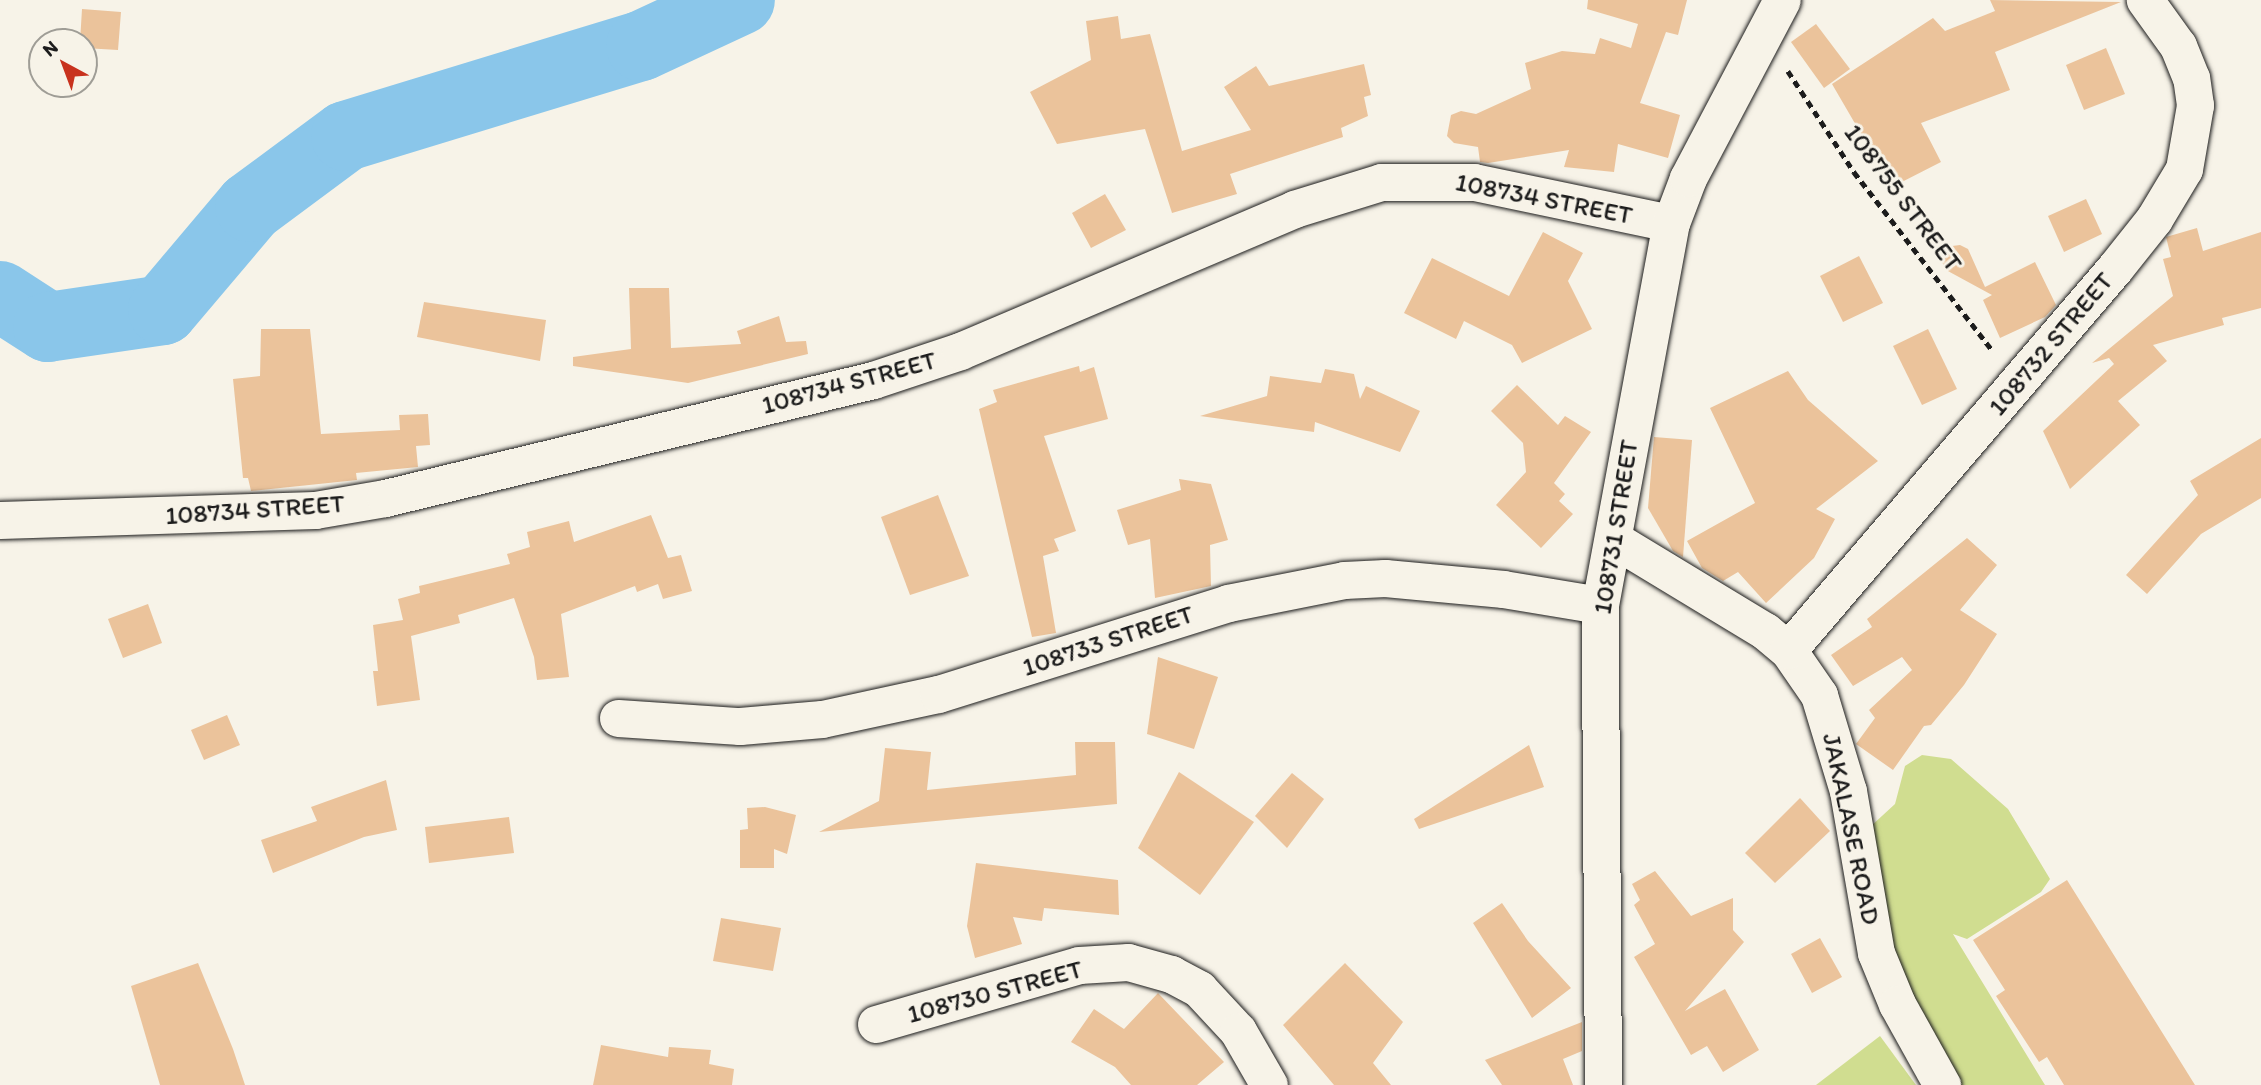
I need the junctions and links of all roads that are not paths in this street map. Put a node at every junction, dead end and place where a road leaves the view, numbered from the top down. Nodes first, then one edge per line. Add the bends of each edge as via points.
1 (1782, 0) edge
2 (2145, 0) edge
3 (1671, 223) junction
4 (0, 520) edge
5 (1613, 539) junction
6 (1600, 605) junction
7 (1788, 650) junction
8 (618, 718) dead end
9 (876, 1024) dead end
10 (1269, 1085) edge
11 (1603, 1085) edge
12 (1942, 1085) edge

1 - 3 street, 108731 STREET via 1688,178
2 - 7 street, 108732 STREET via 2178,46 2191,78 2195,105 2184,169 2154,219
3 - 4 street, 108734 STREET via 1474,181 1381,182 1294,209 960,351 860,383 315,510
3 - 5 street, 108731 STREET
5 - 6 street, 108731 STREET
5 - 7 street, JAKALASE ROAD via 1724,603
6 - 8 street, 108733 STREET via 1385,578 1333,582 1228,603 939,694 821,719 740,726
6 - 11 street, 108731 STREET
7 - 12 street, JAKALASE ROAD via 1819,695 1835,738 1876,953 1897,1004
9 - 10 street, 108730 STREET via 1079,965 1128,962 1171,974 1199,989 1238,1031

